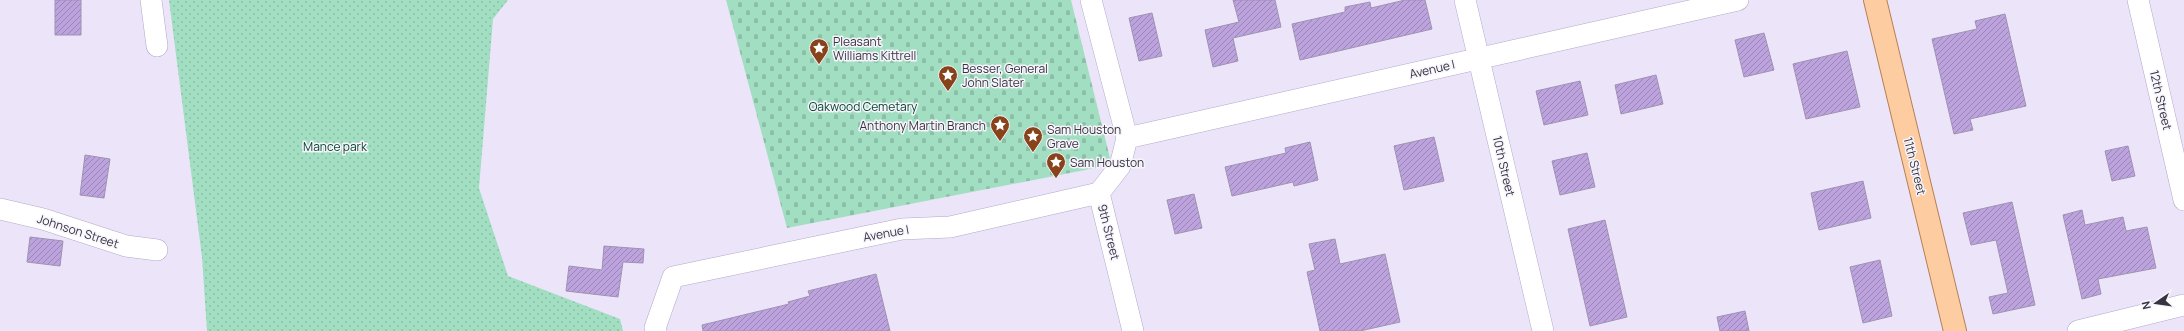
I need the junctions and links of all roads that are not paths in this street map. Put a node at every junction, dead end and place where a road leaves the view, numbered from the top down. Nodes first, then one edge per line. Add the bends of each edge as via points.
1 (151, 0) edge
2 (1091, 0) edge
3 (1465, 0) edge
4 (1738, 0) edge
5 (1875, 0) edge
6 (2138, 0) edge
7 (157, 46) dead end
8 (1479, 59) junction
9 (1127, 138) junction
10 (1099, 193) junction
11 (2184, 200) edge
12 (0, 209) edge
13 (157, 250) dead end
14 (2184, 306) edge
15 (656, 331) edge
16 (1133, 331) edge
17 (1543, 331) edge
18 (1955, 331) edge
19 (2078, 331) edge

1 - 7 street
2 - 9 street, 9th Street
3 - 8 street, 10th Street
4 - 8 street, Avenue I
5 - 18 main road, 11th Street
6 - 11 street, 12th Street
8 - 9 street, Avenue I
8 - 17 street, 10th Street
9 - 10 street, 9th Street via 1120,166
10 - 15 street, Avenue I via 950,227 902,228 673,277
10 - 16 street, 9th Street
12 - 13 street, Johnson Street via 44,219 126,246
14 - 19 street

